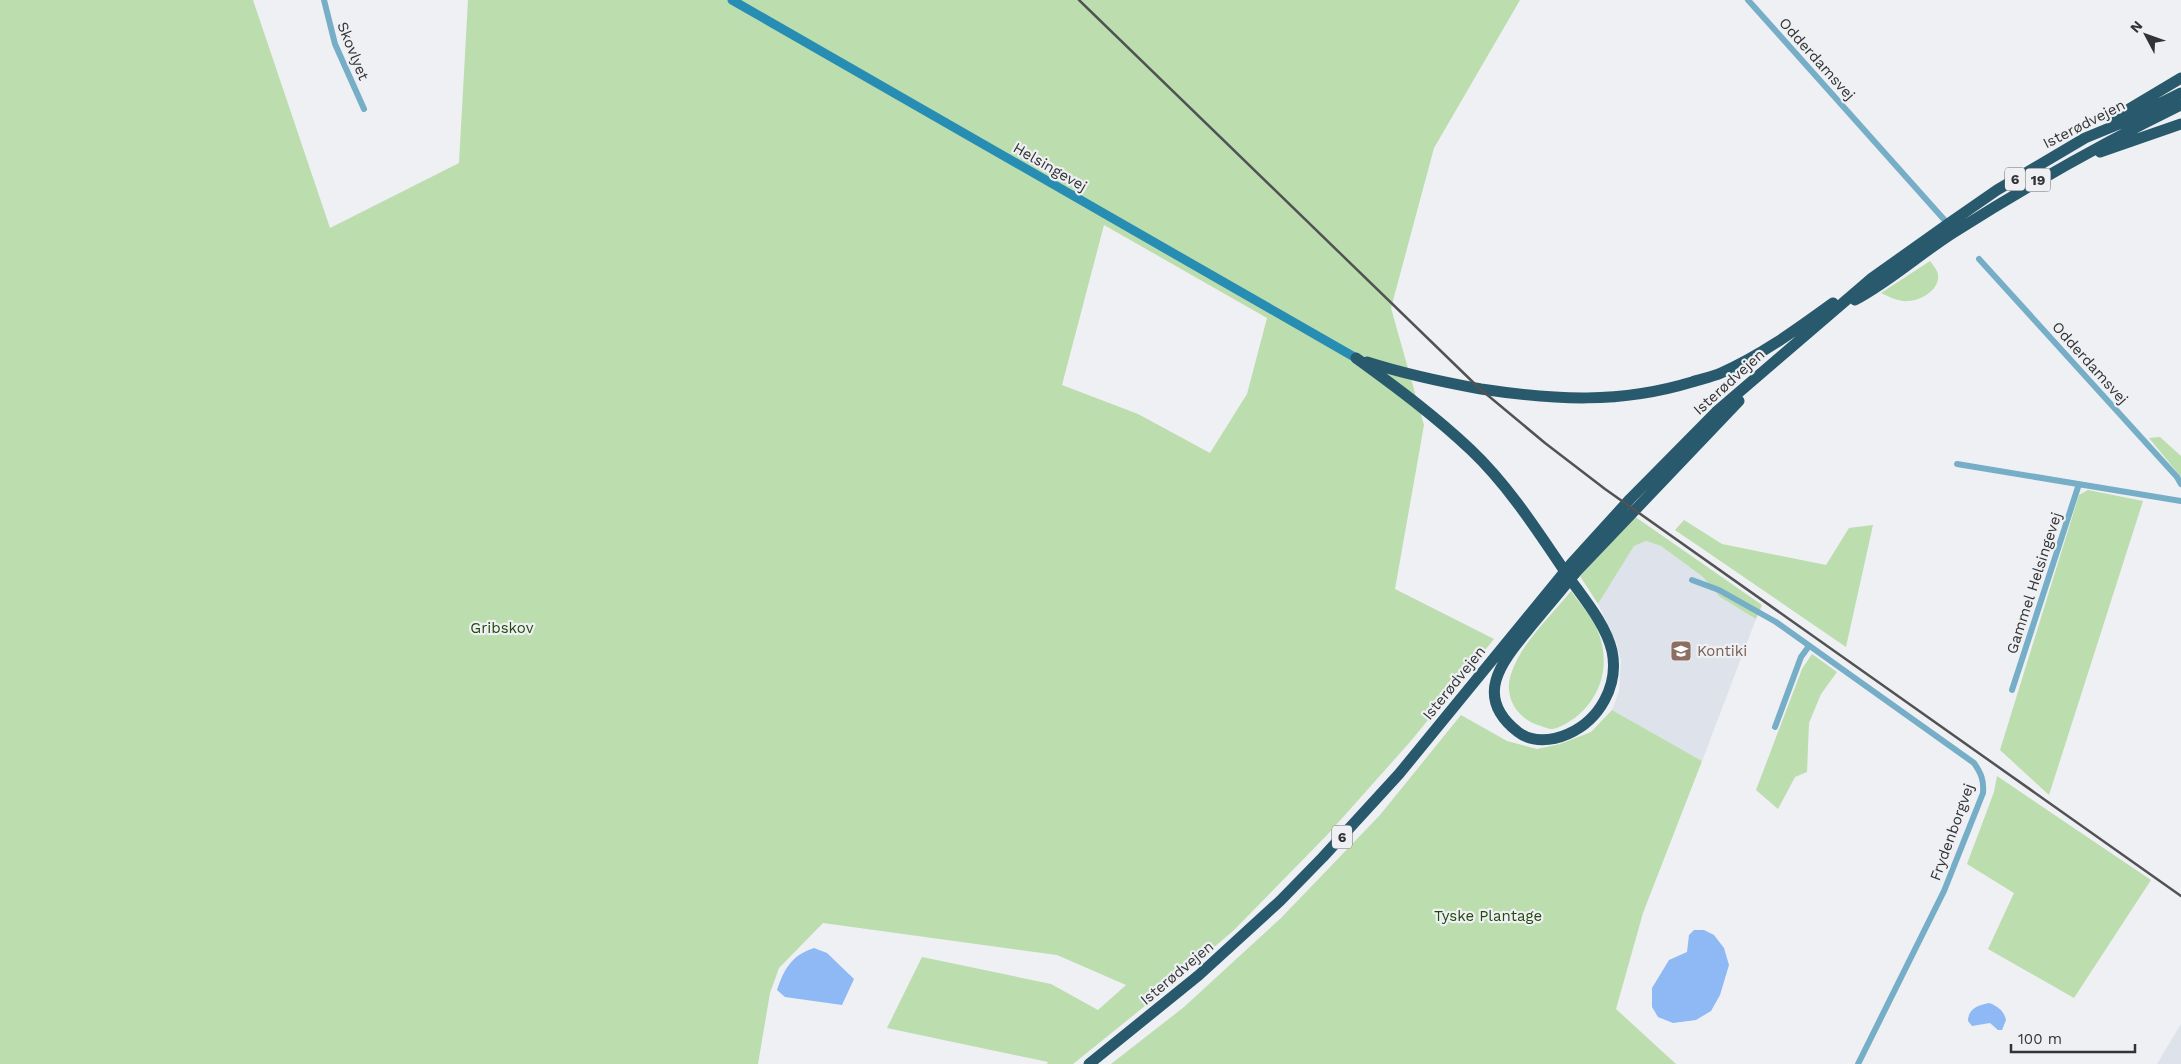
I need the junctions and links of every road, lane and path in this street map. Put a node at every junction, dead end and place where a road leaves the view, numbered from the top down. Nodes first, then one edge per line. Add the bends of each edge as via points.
1 (324, 0) edge
2 (732, 0) edge
3 (1748, 0) edge
4 (2181, 78) edge
5 (2181, 93) edge
6 (2181, 105) edge
7 (364, 109) dead end
8 (2181, 124) edge
9 (2085, 138) junction
10 (2068, 163) junction
11 (1951, 228) junction
12 (1979, 259) dead end
13 (1872, 278) junction
14 (1834, 311) junction
15 (1356, 358) junction
16 (1759, 374) junction
17 (1956, 464) dead end
18 (2078, 484) junction
19 (2181, 484) edge
20 (2181, 501) edge
21 (1692, 580) dead end
22 (1809, 646) junction
23 (2012, 690) dead end
24 (1775, 727) dead end
25 (1089, 1064) edge
26 (1858, 1064) edge

1 - 7 street, Skovlyet via 335,44
2 - 15 street, Helsingevej
3 - 11 street, Odderdamsvej
4 - 9 highway, 6
5 - 9 highway, Isterødvejen
6 - 10 highway, Isterødvejen / 19
8 - 10 highway
9 - 11 highway, Isterødvejen / 6 via 1997,190
10 - 11 highway, Isterødvejen / 19
11 - 13 highway, Isterødvejen / 6
11 - 14 highway, Isterødvejen / 19 via 1860,297
12 - 19 street, Odderdamsvej
13 - 14 highway, Isterødvejen / 6
13 - 15 highway via 1760,354 1719,374 1665,390 1625,397 1588,399 1522,395 1446,384
14 - 16 highway, Isterødvejen / 6
15 - 16 highway via 1438,421 1492,472 1546,545 1586,602 1605,632 1612,650 1614,670 1602,706 1574,732 1557,739 1539,740 1522,735 1508,724 1498,709 1494,691 1497,673 1505,657 1577,571 1736,404
16 - 25 highway, Isterødvejen / 6 via 1685,443 1600,531 1399,774 1274,908 1199,975
17 - 18 street
18 - 20 street
18 - 23 street, Gammel Helsingevej
21 - 22 street, Frydenborgvej via 1719,590 1776,622
22 - 24 street via 1801,657
22 - 26 street, Frydenborgvej via 1974,763 1984,781 1983,793 1944,892

